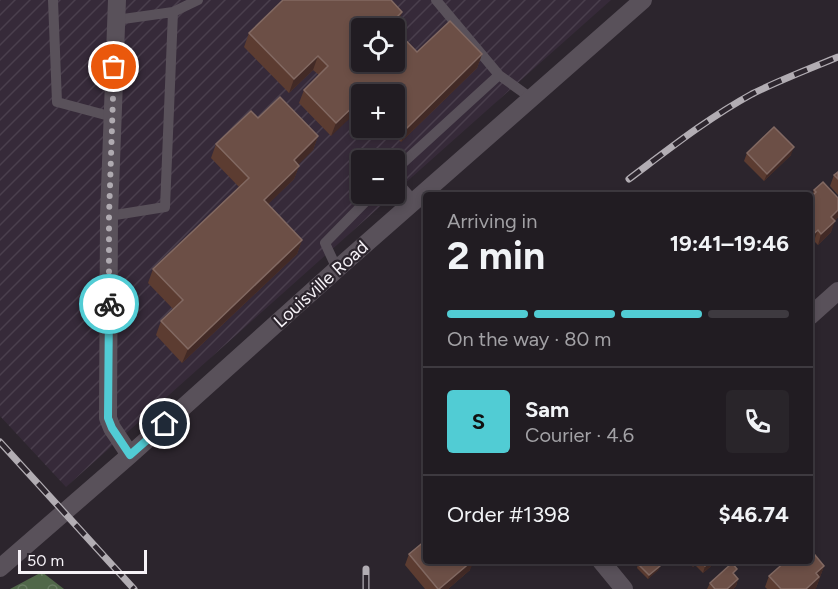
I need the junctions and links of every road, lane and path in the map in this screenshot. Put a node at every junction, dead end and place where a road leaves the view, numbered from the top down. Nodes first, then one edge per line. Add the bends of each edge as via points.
1 (53, 0) edge
2 (117, 0) edge
3 (198, 0) edge
4 (436, 0) edge
5 (643, 0) edge
6 (173, 12) junction
7 (116, 20) junction
8 (499, 75) junction
9 (531, 98) junction
10 (113, 117) junction
11 (405, 161) edge
12 (405, 191) edge
13 (424, 192) edge
14 (423, 193) edge
15 (414, 201) junction
16 (363, 204) edge
17 (109, 216) junction
18 (337, 269) junction
19 (838, 291) edge
20 (813, 313) edge
21 (130, 455) junction
22 (603, 564) edge
23 (1, 565) edge
24 (624, 589) edge

1 - 10 lane via 57,102
2 - 7 main road
3 - 6 lane
4 - 8 lane
5 - 9 main road, Louisville Road
6 - 7 lane
6 - 17 lane via 165,207
7 - 10 main road
8 - 9 lane
8 - 11 lane
9 - 13 main road, Louisville Road
10 - 17 main road
12 - 15 lane
14 - 15 main road, Louisville Road
15 - 18 main road, Louisville Road
16 - 18 lane via 326,243
17 - 21 main road via 108,418
18 - 21 main road, Louisville Road
19 - 20 main road
21 - 23 main road, Louisville Road
22 - 24 main road

